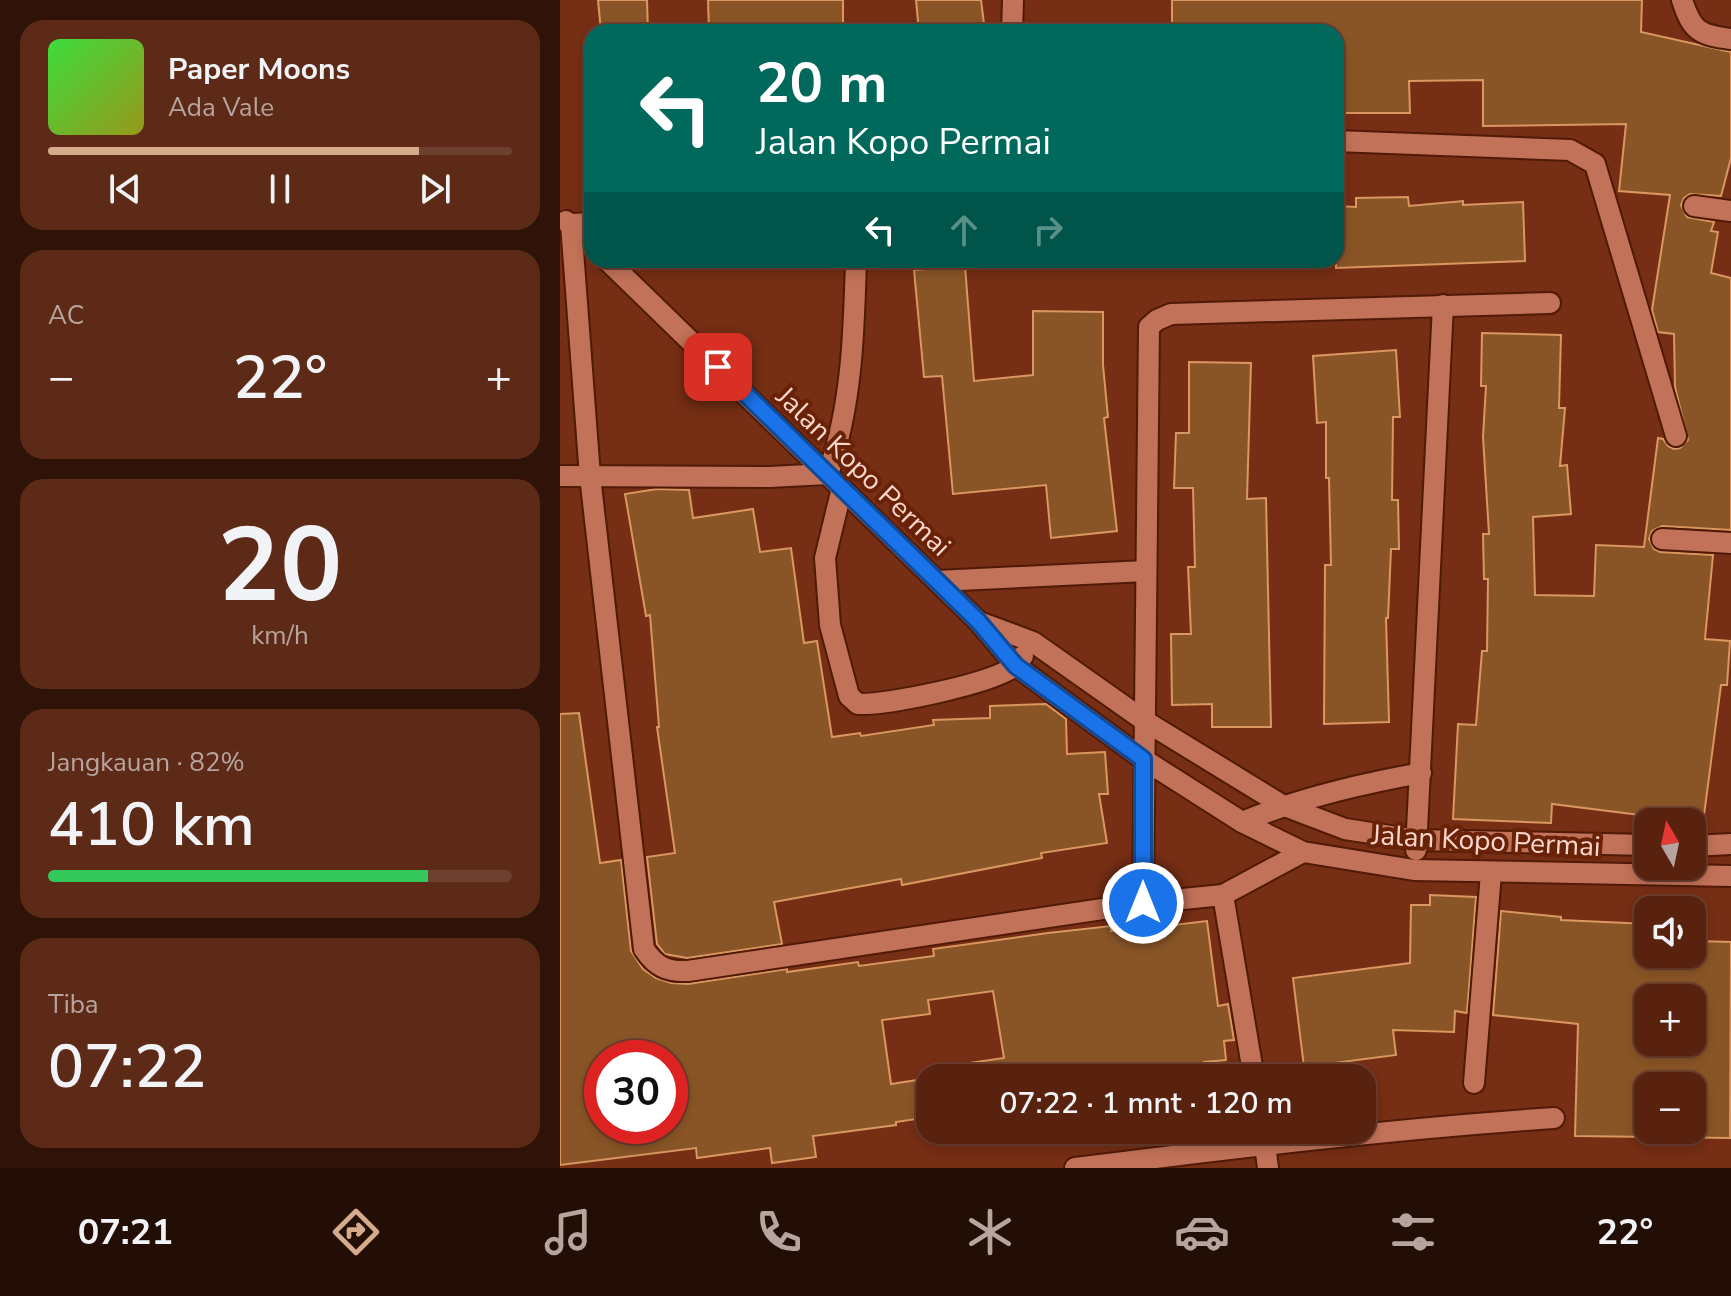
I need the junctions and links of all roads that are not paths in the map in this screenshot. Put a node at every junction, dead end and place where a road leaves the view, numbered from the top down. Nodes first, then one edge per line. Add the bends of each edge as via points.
1 (1013, 0) edge
2 (1682, 0) edge
3 (1012, 24) edge
4 (1731, 39) edge
5 (1344, 141) edge
6 (1694, 206) dead end
7 (1731, 211) edge
8 (565, 220) edge
9 (584, 238) edge
10 (615, 268) edge
11 (856, 268) edge
12 (1550, 303) dead end
13 (1443, 305) junction
14 (1676, 436) dead end
15 (560, 476) edge
16 (590, 476) junction
17 (835, 481) junction
18 (1662, 539) dead end
19 (1731, 543) edge
20 (1146, 571) junction
21 (937, 581) junction
22 (978, 621) junction
23 (1033, 642) junction
24 (1016, 666) junction
25 (1145, 721) junction
26 (1143, 759) junction
27 (1421, 773) junction
28 (1282, 805) junction
29 (1242, 822) junction
30 (1416, 840) junction
31 (1557, 843) junction
32 (1731, 844) edge
33 (1634, 845) edge
34 (1706, 845) edge
35 (1303, 852) junction
36 (1414, 870) junction
37 (1491, 873) junction
38 (1555, 874) junction
39 (1731, 876) edge
40 (1223, 895) junction
41 (1143, 903) junction
42 (1252, 1064) edge
43 (1474, 1083) dead end
44 (1554, 1118) dead end
45 (1376, 1130) edge
46 (1221, 1144) edge
47 (1265, 1144) edge
48 (1075, 1168) edge
49 (1268, 1168) edge

1 - 3 street
2 - 4 street via 1695,29
5 - 14 street via 1570,150 1595,164
6 - 7 street
8 - 9 street
8 - 16 street
10 - 17 street, Jalan Kopo Permai
11 - 17 street via 853,345
12 - 13 street
13 - 20 street via 1171,314 1149,327
13 - 27 street
15 - 16 street
16 - 17 street
16 - 41 street via 644,949 660,968 688,971
17 - 21 street, Jalan Kopo Permai
17 - 24 street via 825,558 830,625 849,696 858,704 877,705 970,684
18 - 19 street
20 - 21 street
20 - 25 street
21 - 22 street, Jalan Kopo Permai
22 - 23 street, Jalan Kopo Permai
22 - 24 street, Jalan Kopo Permai
23 - 24 street
23 - 25 street, Jalan Kopo Permai
24 - 26 street, Jalan Kopo Permai
25 - 26 street
25 - 28 street, Jalan Kopo Permai
26 - 29 street, Jalan Kopo Permai
26 - 41 street
27 - 28 street
27 - 30 street
28 - 29 street
28 - 30 street, Jalan Kopo Permai via 1345,829
29 - 35 street, Jalan Kopo Permai
30 - 31 street, Jalan Kopo Permai
30 - 36 street
31 - 33 street, Jalan Kopo Permai
31 - 38 street
32 - 34 street
35 - 36 street, Jalan Kopo Permai
35 - 40 street
36 - 37 street, Jalan Kopo Permai
37 - 38 street, Jalan Kopo Permai
37 - 43 street
38 - 39 street, Jalan Kopo Permai
40 - 41 street
40 - 42 street
44 - 45 street
46 - 48 street
47 - 49 street

